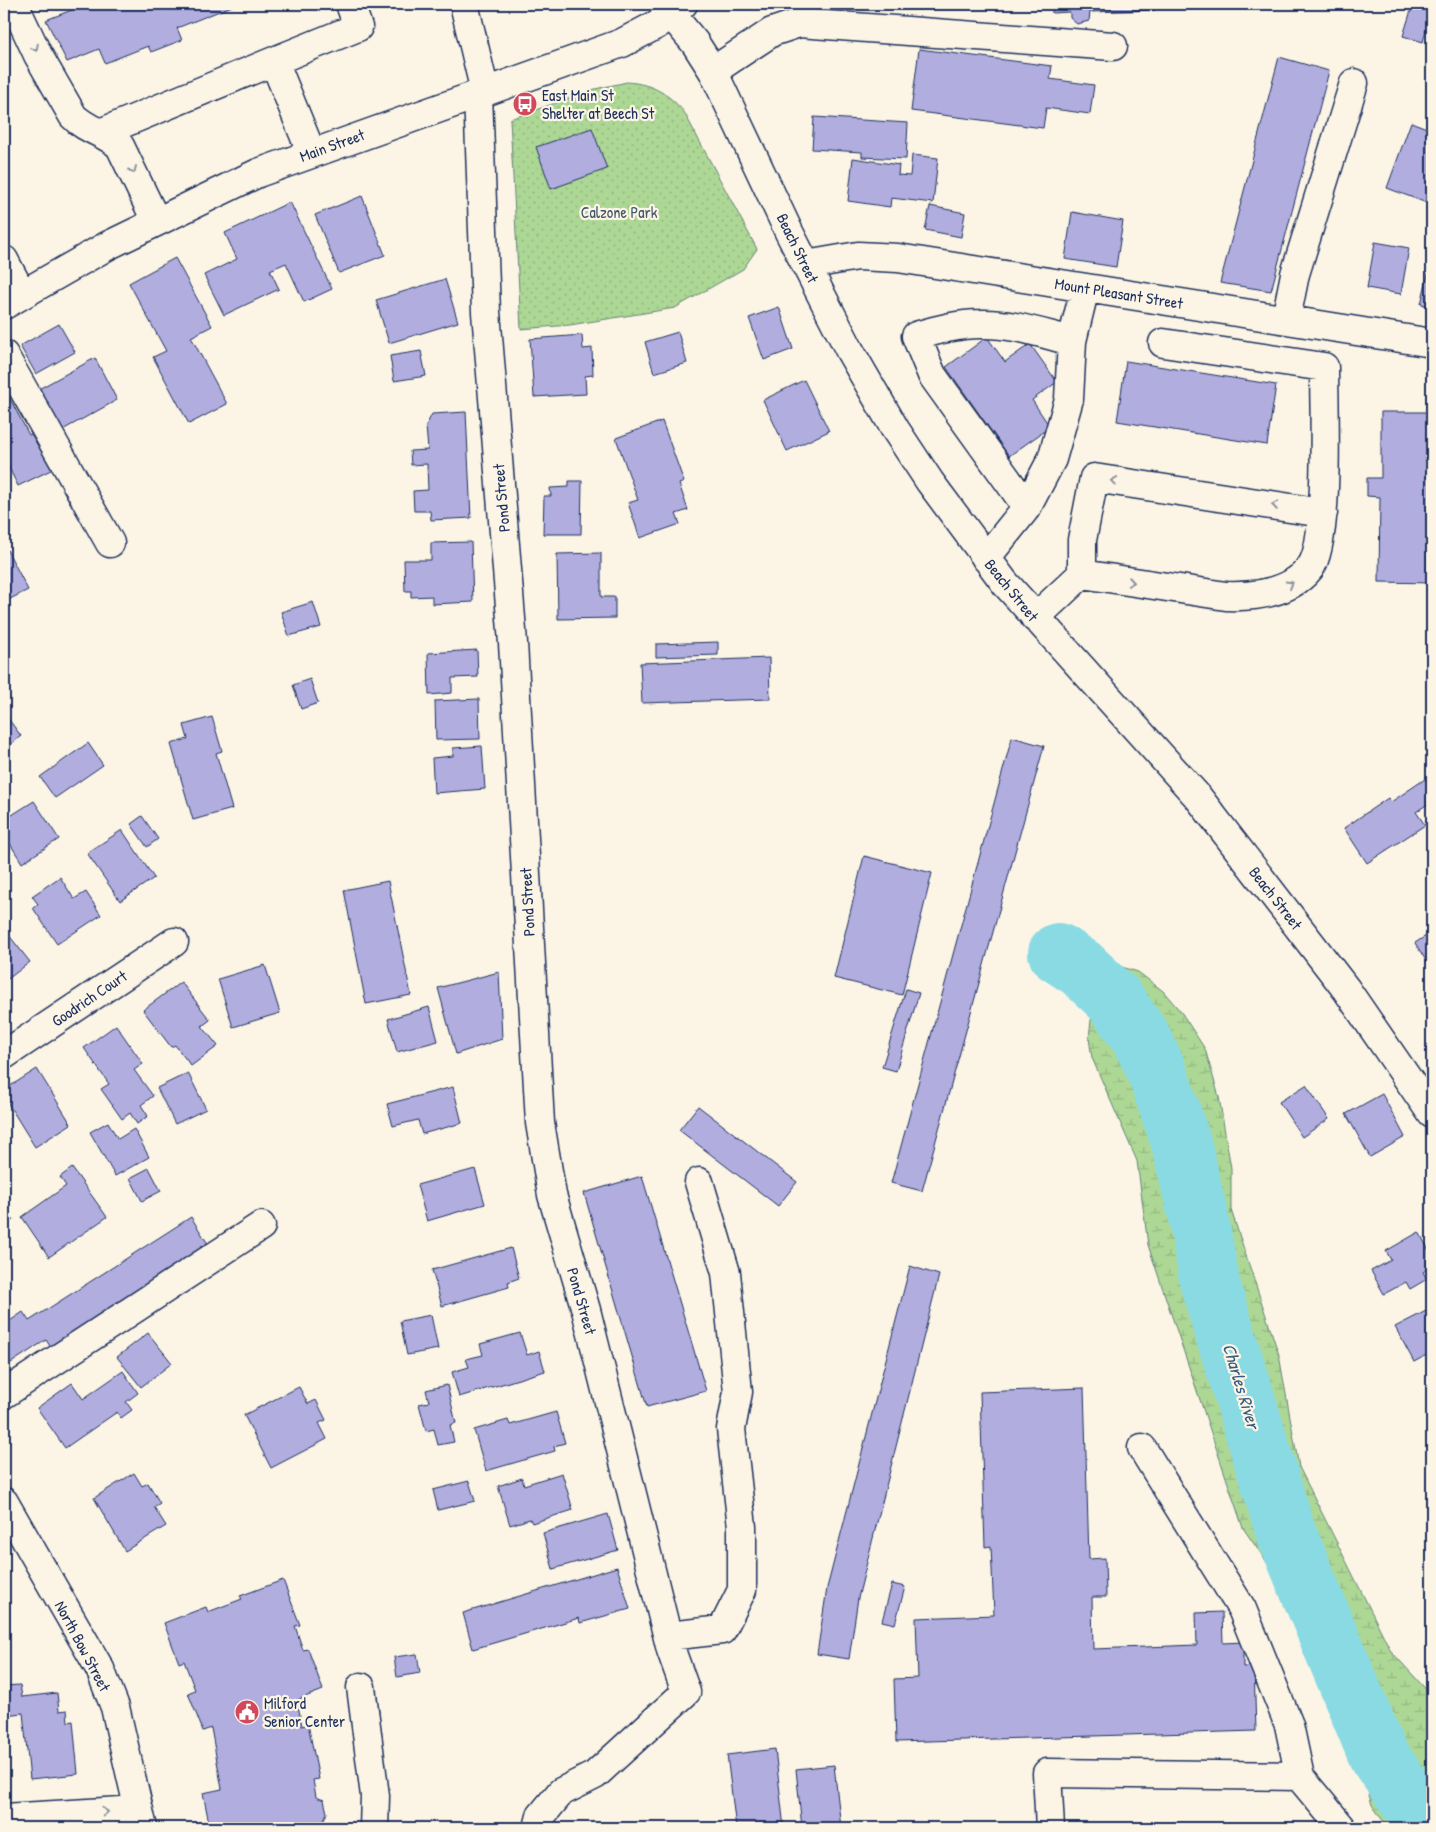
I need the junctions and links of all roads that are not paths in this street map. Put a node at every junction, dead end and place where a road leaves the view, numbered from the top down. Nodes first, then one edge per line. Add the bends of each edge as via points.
1 (14, 4) edge
2 (350, 4) edge
3 (464, 4) edge
4 (677, 9) edge
5 (1113, 46) dead end
6 (274, 61) junction
7 (713, 71) junction
8 (1354, 83) dead end
9 (481, 93) junction
10 (100, 133) junction
11 (311, 152) junction
12 (156, 221) junction
13 (4, 260) edge
14 (806, 265) junction
15 (1085, 288) junction
16 (13, 300) edge
17 (1218, 309) junction
18 (1286, 319) junction
19 (1072, 341) junction
20 (1432, 342) edge
21 (1163, 343) dead end
22 (1212, 350) junction
23 (4, 356) edge
24 (1027, 507) junction
25 (1323, 513) junction
26 (110, 543) dead end
27 (986, 558) junction
28 (1082, 574) junction
29 (1035, 618) junction
30 (174, 942) dead end
31 (4, 1054) edge
32 (1432, 1114) edge
33 (699, 1182) dead end
34 (261, 1226) dead end
35 (4, 1394) edge
36 (1142, 1448) dead end
37 (4, 1502) edge
38 (668, 1636) junction
39 (361, 1687) dead end
40 (1300, 1777) junction
41 (4, 1818) edge
42 (141, 1819) edge
43 (374, 1828) edge
44 (538, 1828) edge
45 (1050, 1828) edge
46 (1342, 1828) edge

1 -> 10 street via 38,55 73,116 80,124
2 - 6 street via 358,27
3 - 9 street, Pond Street
4 - 7 street, Beach Street
4 - 9 street, Main Street via 650,29 622,43
5 - 7 street via 799,23 772,32
6 - 10 street
6 - 11 street
7 - 14 street, Beach Street
8 - 18 street via 1295,274
9 - 11 street, Main Street
9 - 38 street, Pond Street via 486,312 513,643 540,1123 552,1194 586,1310
10 -> 12 street via 114,140 125,154
11 - 12 street, Main Street via 231,184
12 - 16 street, Main Street
13 - 16 street
14 - 15 street, Mount Pleasant Street via 845,257 884,256
14 - 27 street, Beach Street via 895,429
15 - 17 street, Mount Pleasant Street
15 - 19 street
17 - 18 street, Mount Pleasant Street
17 - 22 street
18 - 20 street, Mount Pleasant Street
19 - 24 street via 1071,386 1064,416 1045,476
19 - 24 street via 1012,327 981,324 916,336 932,375
21 - 22 street
22 - 25 street via 1324,367
23 - 26 street
24 - 27 street
28 -> 25 street via 1226,596 1260,595 1288,586 1310,568 1320,545
25 -> 28 street via 1094,478 1082,540
27 - 29 street, Beach Street
28 - 29 street
29 - 32 street, Beach Street via 1198,797 1346,989
30 - 31 street, Goodrich Court
33 - 38 street via 726,1273 738,1392 731,1429 742,1527 742,1590 722,1630
34 - 35 street
36 - 40 street via 1242,1609 1288,1725
37 - 42 street, North Bow Street via 100,1670 115,1707
38 - 44 street, Pond Street via 686,1692 595,1775 561,1792 541,1816
39 - 43 street via 375,1796
40 - 45 street via 1047,1773
40 - 46 street
41 -> 42 street

